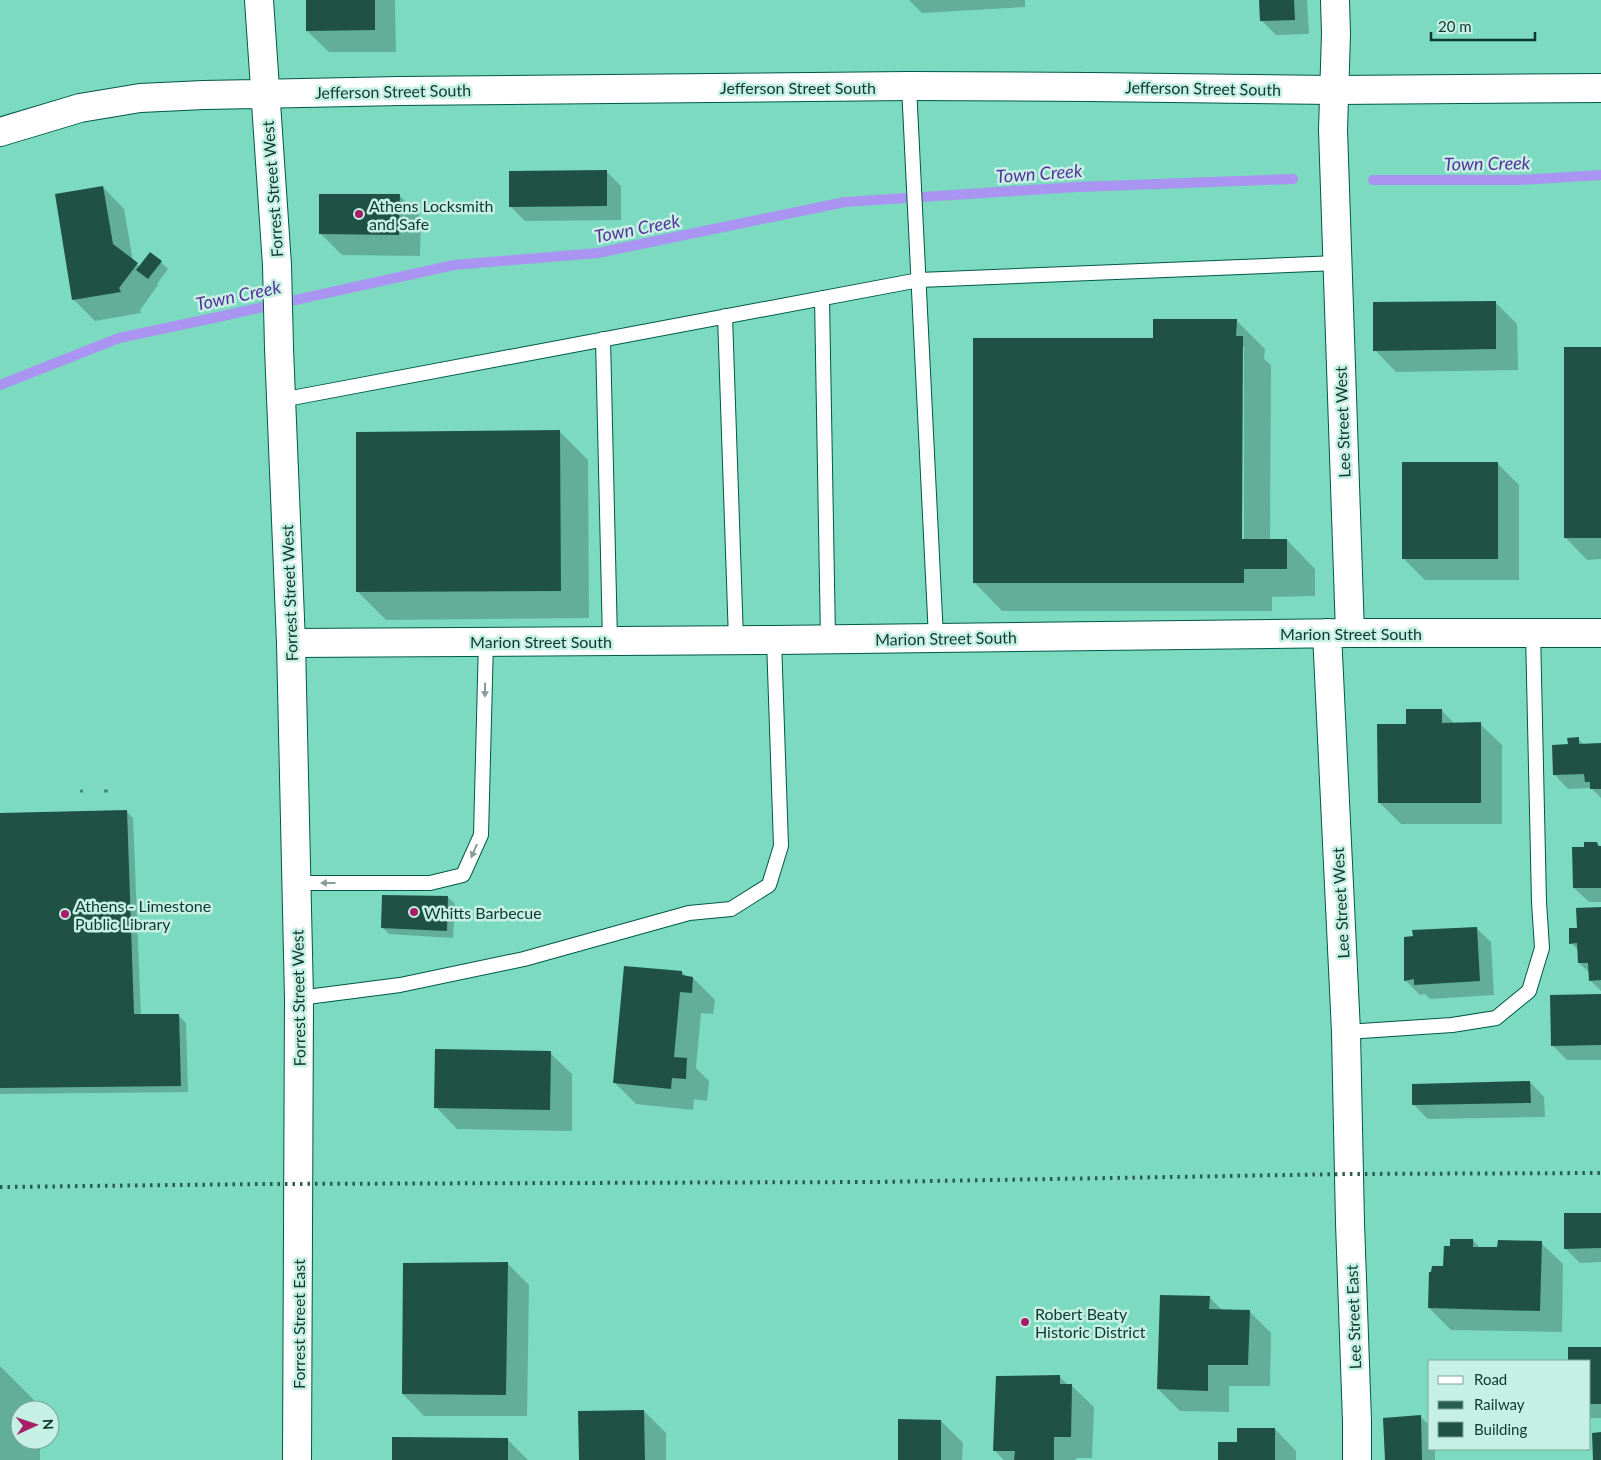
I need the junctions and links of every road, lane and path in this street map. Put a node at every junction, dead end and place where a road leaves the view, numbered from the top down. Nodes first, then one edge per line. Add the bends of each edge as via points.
1 (259, 0) edge
2 (1335, 0) edge
3 (909, 86) junction
4 (1601, 88) edge
5 (1335, 90) junction
6 (266, 94) junction
7 (0, 132) edge
8 (1337, 262) junction
9 (918, 280) junction
10 (822, 298) junction
11 (725, 316) junction
12 (603, 339) junction
13 (281, 400) junction
14 (1533, 632) junction
15 (1338, 633) junction
16 (1601, 633) edge
17 (936, 638) junction
18 (828, 639) junction
19 (736, 640) junction
20 (774, 640) junction
21 (486, 641) junction
22 (610, 641) junction
23 (292, 643) junction
24 (110, 790) dead end
25 (104, 791) dead end
26 (297, 883) junction
27 (299, 998) junction
28 (1346, 1032) junction
29 (1349, 1174) joint
30 (299, 1187) joint
31 (297, 1460) edge
32 (1357, 1460) edge

1 - 6 main road, Forrest Street West
2 - 5 main road
3 - 5 main road, Jefferson Street South
3 - 6 main road, Jefferson Street South
3 - 9 lane
4 - 5 main road, Jefferson Street South
5 - 8 main road, Lee Street West
6 - 7 main road, Jefferson Street South via 140,98 80,108
6 - 13 main road, Forrest Street West via 277,265
8 - 9 lane
8 - 15 main road, Lee Street West
9 - 10 lane
9 - 17 lane
10 - 11 lane
10 - 18 lane
11 - 12 lane
11 - 19 lane
12 - 13 lane
12 - 22 lane
13 - 23 main road, Forrest Street West
14 - 15 main road, Marion Street South
14 - 16 main road, Marion Street South
14 - 28 lane via 1542,948 1529,991 1496,1018 1452,1025
15 - 17 main road, Marion Street South
15 - 28 main road, Lee Street West
17 - 18 main road, Marion Street South
18 - 20 main road, Marion Street South
19 - 20 main road, Marion Street South
19 - 22 main road, Marion Street South
20 - 27 lane via 781,846 769,886 731,909 689,913 524,959 400,985
21 - 22 main road, Marion Street South
21 - 23 main road, Marion Street South
21 -> 26 lane via 481,835 464,875 430,883
23 - 26 main road, Forrest Street West
24 - 25 path
26 - 27 main road, Forrest Street West
27 - 30 main road, Forrest Street West
28 - 29 main road, Lee Street West
29 - 32 main road, Lee Street East
30 - 31 main road, Forrest Street East

